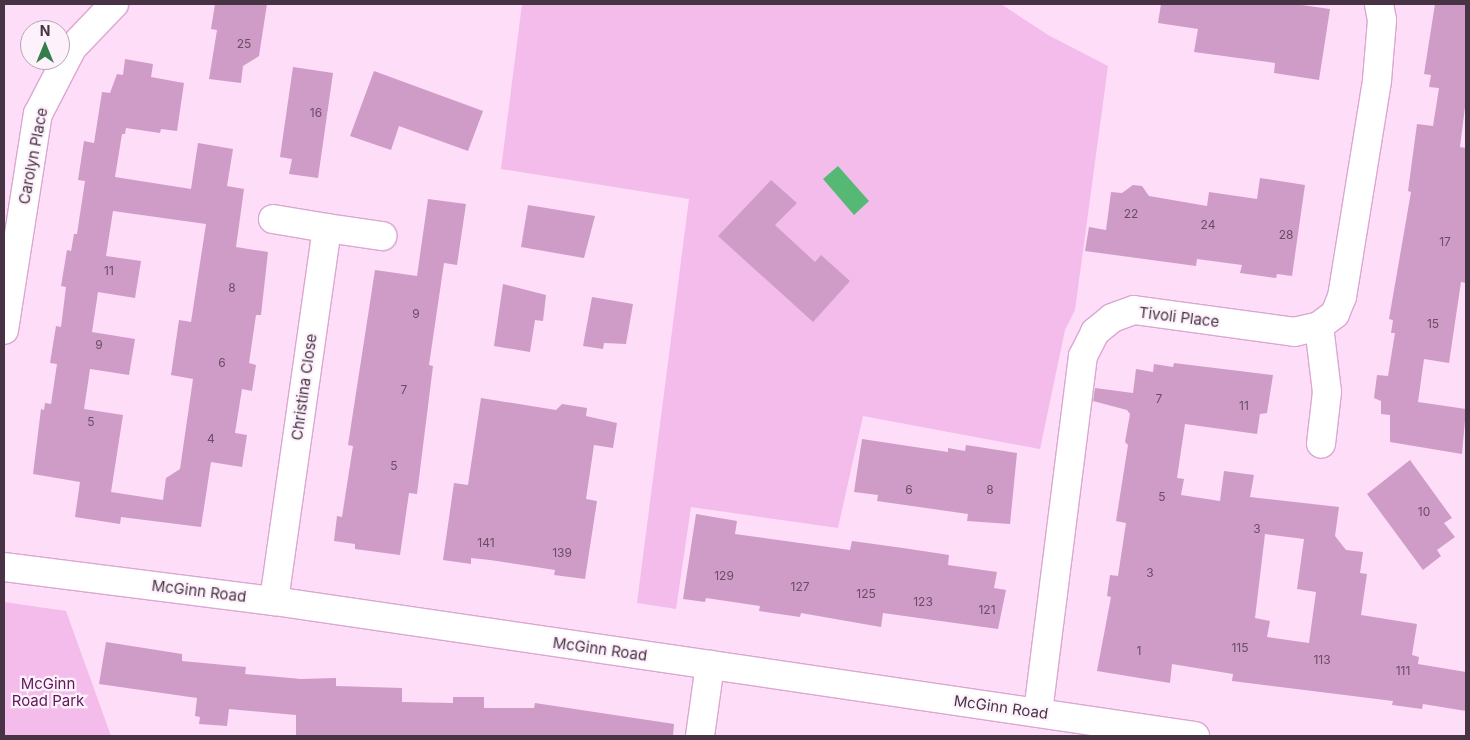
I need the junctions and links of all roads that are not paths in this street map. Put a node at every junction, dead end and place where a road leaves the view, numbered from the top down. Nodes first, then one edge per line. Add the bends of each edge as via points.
1 (114, 4) edge
2 (1379, 4) edge
3 (273, 219) dead end
4 (327, 228) junction
5 (382, 236) dead end
6 (1319, 326) junction
7 (4, 330) edge
8 (1321, 444) dead end
9 (4, 567) edge
10 (274, 601) junction
11 (710, 665) junction
12 (1038, 712) junction
13 (700, 736) edge
14 (1195, 736) edge

1 - 7 street, Carolyn Place via 72,48 38,114
2 - 6 street, Tivoli Place via 1382,20 1378,80 1342,296 1335,314
3 - 4 street
4 - 5 street
4 - 10 street, Christina Close
6 - 8 street via 1327,392
6 - 12 street, Tivoli Place via 1294,332 1134,310 1112,318 1095,332 1083,356
9 - 10 street, McGinn Road
10 - 11 street, McGinn Road
11 - 12 street, McGinn Road
11 - 13 street
12 - 14 street, McGinn Road

